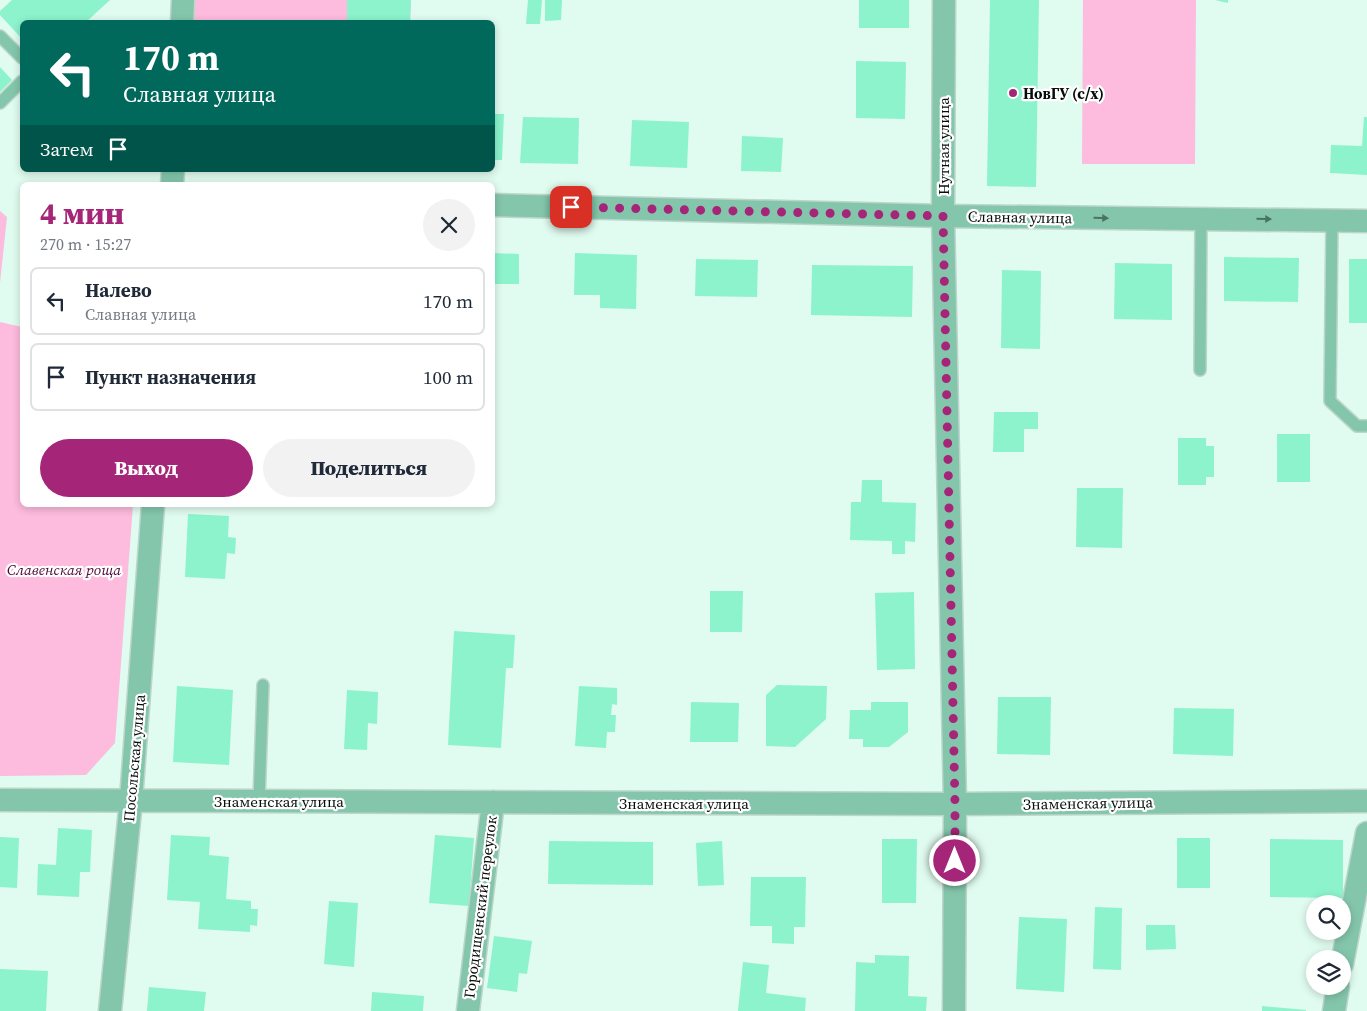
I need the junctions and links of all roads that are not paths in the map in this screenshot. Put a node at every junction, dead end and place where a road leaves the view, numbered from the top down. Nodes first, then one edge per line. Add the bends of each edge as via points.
1 (183, 0) edge
2 (944, 0) edge
3 (182, 20) edge
4 (0, 36) edge
5 (20, 56) edge
6 (20, 83) edge
7 (0, 103) edge
8 (495, 205) edge
9 (943, 216) junction
10 (1201, 219) junction
11 (1332, 220) junction
12 (1367, 221) edge
13 (1200, 370) dead end
14 (1367, 426) edge
15 (153, 507) edge
16 (263, 685) dead end
17 (0, 800) edge
18 (131, 800) junction
19 (259, 801) junction
20 (1367, 801) edge
21 (493, 802) junction
22 (955, 804) junction
23 (1367, 833) edge
24 (1345, 950) edge
25 (1337, 995) edge
26 (110, 1011) edge
27 (468, 1011) edge
28 (954, 1011) edge
29 (1334, 1011) edge

1 - 3 street
2 - 9 street, Нутная улица
4 - 5 lane
6 - 7 lane
8 - 9 street, Славная улица
9 -> 10 street, Славная улица
9 - 22 street, Нутная улица
10 -> 11 street, Славная улица
10 - 13 lane
11 - 12 street, Славная улица
11 - 14 lane via 1330,401 1357,426
15 - 18 street, Посольская улица
16 - 19 lane
17 - 18 street, Знаменская улица
18 - 19 street, Знаменская улица
18 - 26 street, Посольская улица
19 - 21 street, Знаменская улица
20 - 22 street, Знаменская улица
21 - 22 street, Знаменская улица
21 - 27 street, Городищенский переулок
22 - 28 street, Нутная улица
23 - 24 street
25 - 29 street

